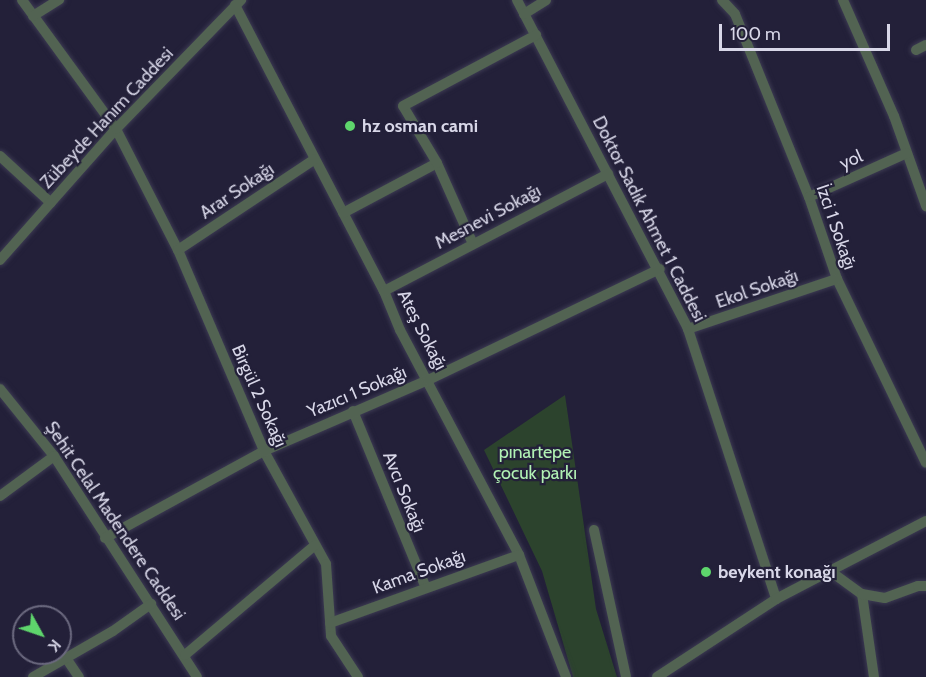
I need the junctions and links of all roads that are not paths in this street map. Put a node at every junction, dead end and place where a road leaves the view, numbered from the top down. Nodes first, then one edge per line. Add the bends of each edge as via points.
1 (22, 0) edge
2 (59, 0) edge
3 (517, 0) edge
4 (546, 0) edge
5 (722, 0) edge
6 (843, 0) edge
7 (238, 2) edge
8 (524, 14) junction
9 (33, 16) junction
10 (536, 35) junction
11 (117, 129) junction
12 (907, 153) junction
13 (0, 156) edge
14 (315, 159) junction
15 (437, 163) junction
16 (608, 174) junction
17 (809, 197) junction
18 (51, 203) junction
19 (926, 206) edge
20 (343, 213) junction
21 (472, 244) junction
22 (178, 250) junction
23 (0, 260) edge
24 (660, 269) junction
25 (837, 279) junction
26 (384, 291) junction
27 (688, 329) junction
28 (428, 380) junction
29 (0, 389) edge
30 (353, 411) junction
31 (264, 451) junction
32 (54, 456) junction
33 (926, 463) edge
34 (0, 496) edge
35 (926, 521) edge
36 (594, 530) dead end
37 (105, 538) junction
38 (315, 545) junction
39 (519, 555) junction
40 (830, 571) junction
41 (425, 586) junction
42 (926, 586) edge
43 (862, 594) junction
44 (776, 599) junction
45 (151, 604) junction
46 (330, 623) junction
47 (72, 654) edge
48 (185, 655) junction
49 (54, 665) edge
50 (33, 677) edge
51 (197, 677) edge
52 (358, 677) edge
53 (566, 677) edge
54 (626, 677) edge
55 (657, 677) edge
56 (874, 677) edge

1 - 9 street, Birgül 2 Sokağı
2 - 9 street
3 - 8 street, Doktor Sadık Ahmet 1 Caddesi
4 - 8 street
5 - 17 street, İzci 1 Sokağı via 735,14
6 - 12 street
7 - 11 street, Zübeyde Hanım Caddesi
7 - 14 street, Ateş Sokağı
8 - 10 street, Doktor Sadık Ahmet 1 Caddesi
9 - 11 street, Birgül 2 Sokağı
10 - 15 street via 403,106
10 - 16 street, Doktor Sadık Ahmet 1 Caddesi
11 - 18 street, Zübeyde Hanım Caddesi
11 - 22 street, Birgül 2 Sokağı
12 - 17 street, yol
12 - 19 street
13 - 18 street
14 - 20 street, Ateş Sokağı
14 - 22 street, Arar Sokağı
15 - 20 street
15 - 21 street
16 - 21 street, Mesnevi Sokağı
16 - 24 street, Doktor Sadık Ahmet 1 Caddesi
17 - 25 street, İzci 1 Sokağı
18 - 23 street, Zübeyde Hanım Caddesi
20 - 26 street, Ateş Sokağı
21 - 26 street, Mesnevi Sokağı
22 - 31 street, Birgül 2 Sokağı
24 - 27 street, Doktor Sadık Ahmet 1 Caddesi
24 - 28 street, Yazıcı 1 Sokağı
25 - 27 street, Ekol Sokağı
25 - 33 street, İzci 1 Sokağı
26 - 28 street, Ateş Sokağı
27 - 44 street, Doktor Sadık Ahmet 1 Caddesi
28 - 30 street, Yazıcı 1 Sokağı
28 - 39 street, Ateş Sokağı
29 - 32 street, Şehit Celal Madendere Caddesi
30 - 31 street, Yazıcı 1 Sokağı
30 - 41 street, Avcı Sokağı
31 - 37 street, Yazıcı 1 Sokağı
31 - 38 street, Birgül 2 Sokağı
32 - 34 street
32 - 37 street, Şehit Celal Madendere Caddesi
35 - 40 street
36 - 54 street
37 - 45 street, Şehit Celal Madendere Caddesi
38 - 46 street, Birgül 2 Sokağı via 326,564
38 - 48 street
39 - 41 street, Kama Sokağı
39 - 53 street, Ateş Sokağı
40 - 43 street
40 - 44 street
41 - 46 street, Kama Sokağı
42 - 43 street via 885,598
43 - 56 street
44 - 55 street
45 - 47 street
45 - 48 street, Şehit Celal Madendere Caddesi
46 - 52 street, Birgül 2 Sokağı via 331,636
48 - 51 street, Şehit Celal Madendere Caddesi
49 - 50 street

